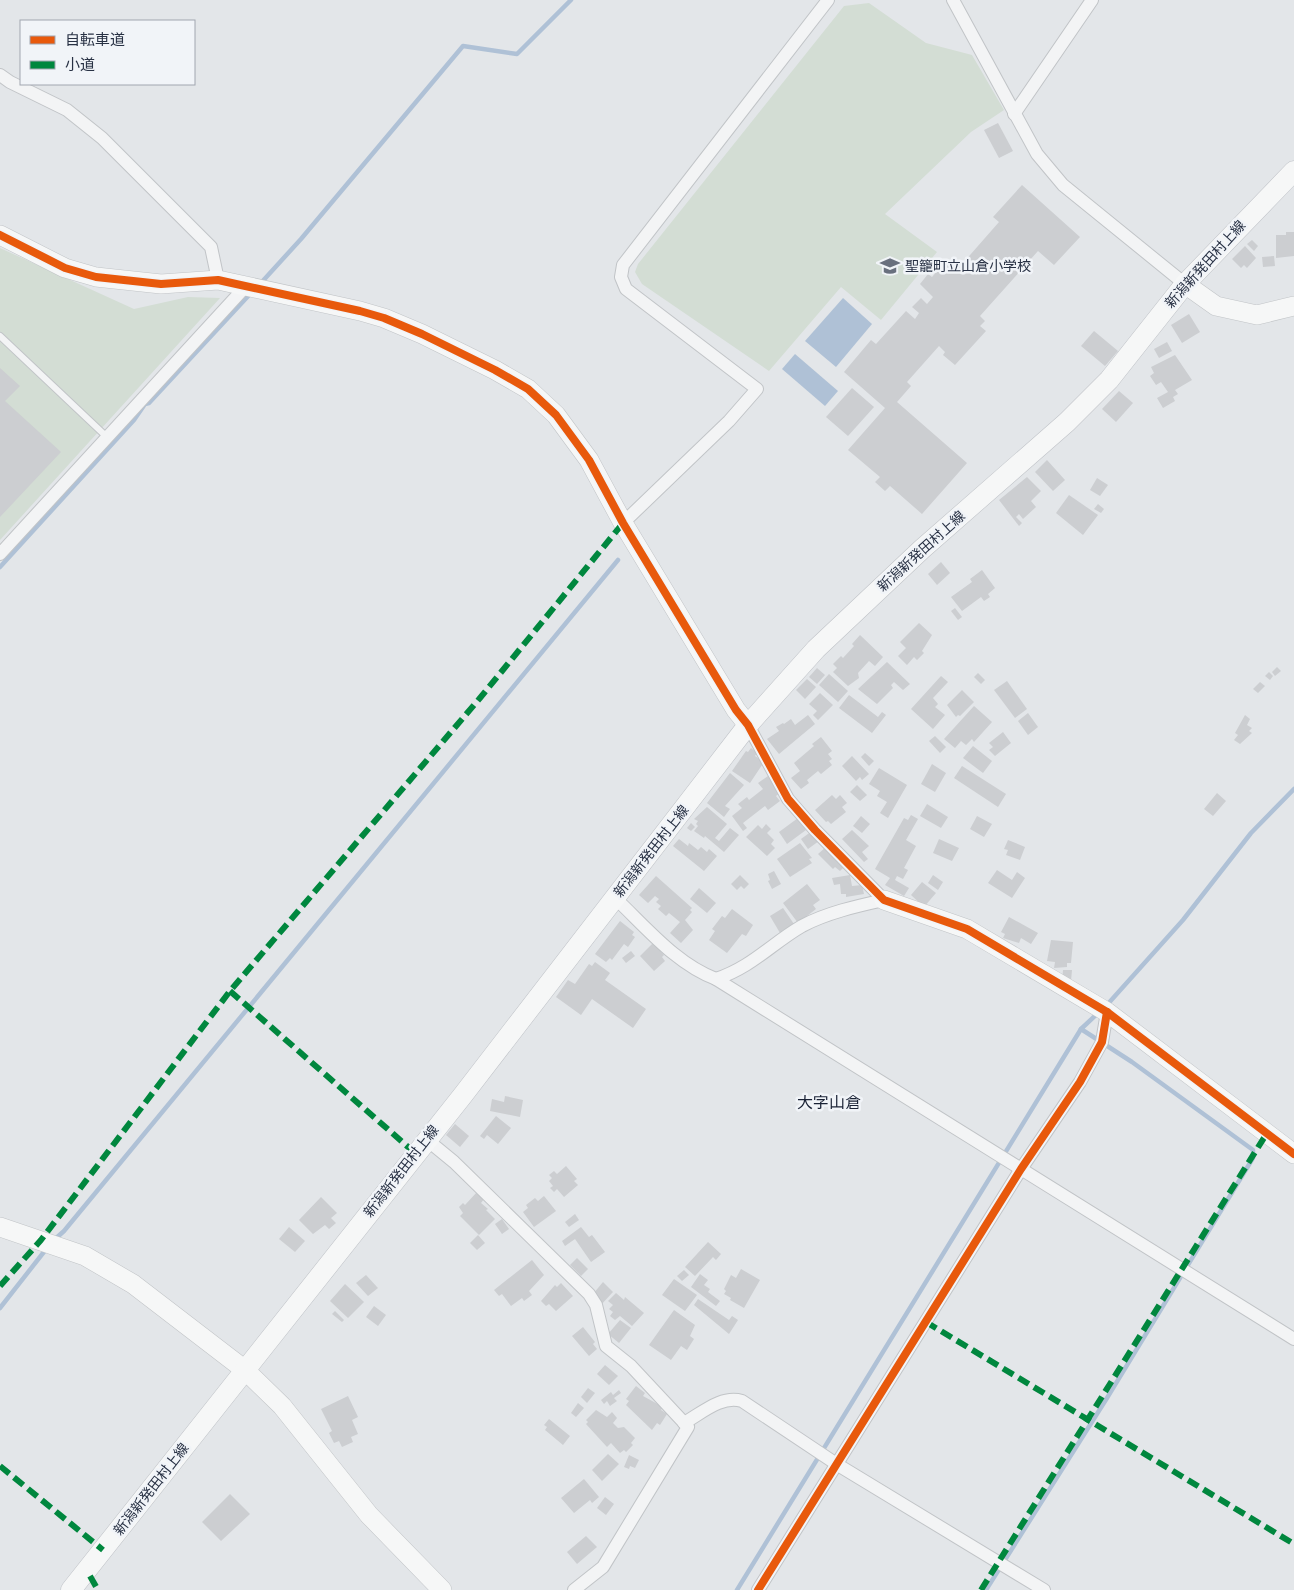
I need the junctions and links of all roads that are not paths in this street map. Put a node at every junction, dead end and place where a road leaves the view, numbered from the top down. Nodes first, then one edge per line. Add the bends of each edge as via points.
1 (828, 0) edge
2 (953, 0) edge
3 (1092, 0) edge
4 (0, 75) edge
5 (1014, 114) junction
6 (1294, 170) edge
7 (0, 235) edge
8 (218, 280) junction
9 (1186, 284) junction
10 (247, 285) junction
11 (1294, 306) edge
12 (0, 336) edge
13 (108, 438) junction
14 (623, 523) junction
15 (0, 554) edge
16 (748, 725) junction
17 (615, 898) junction
18 (884, 900) junction
19 (716, 979) junction
20 (1107, 1012) junction
21 (426, 1138) junction
22 (1294, 1154) edge
23 (1021, 1168) junction
24 (0, 1227) edge
25 (1294, 1338) edge
26 (245, 1370) junction
27 (684, 1423) junction
28 (838, 1465) junction
29 (71, 1590) edge
30 (442, 1590) edge
31 (574, 1590) edge
32 (758, 1590) edge
33 (1044, 1590) edge

1 - 14 street via 623,265 621,277 626,289 757,389 729,421
2 - 5 street
3 - 5 street
4 - 8 street via 67,110 102,138 211,247
5 - 9 street via 1037,154 1063,185
6 - 9 main road, 新潟新発田村上線
7 - 8 street via 65,268 96,277 161,284
8 - 10 street
9 - 11 street via 1216,306 1257,315
9 - 16 main road, 新潟新発田村上線 via 1109,380 1067,422 922,549 816,649
10 - 13 street
10 - 14 street via 384,318 528,389 556,415 589,460
12 - 13 lane
13 - 15 street
14 - 16 street
16 - 17 main road, 新潟新発田村上線
16 - 18 street via 788,799
17 - 19 street via 673,954
17 - 21 main road, 新潟新発田村上線
18 - 19 street via 856,906 803,926 737,972
18 - 20 street via 967,929
19 - 23 street
20 - 22 street
20 - 23 street via 1102,1042 1080,1082
21 - 26 main road, 新潟新発田村上線
21 - 27 street via 589,1294 596,1305 606,1346 631,1366
23 - 25 street
23 - 28 street
24 - 26 street via 85,1256 117,1274
26 - 29 main road, 新潟新発田村上線
26 - 30 street via 282,1406 369,1515
27 - 28 street via 725,1400 742,1401
27 - 31 street via 688,1427 603,1567
28 - 32 street
28 - 33 street

